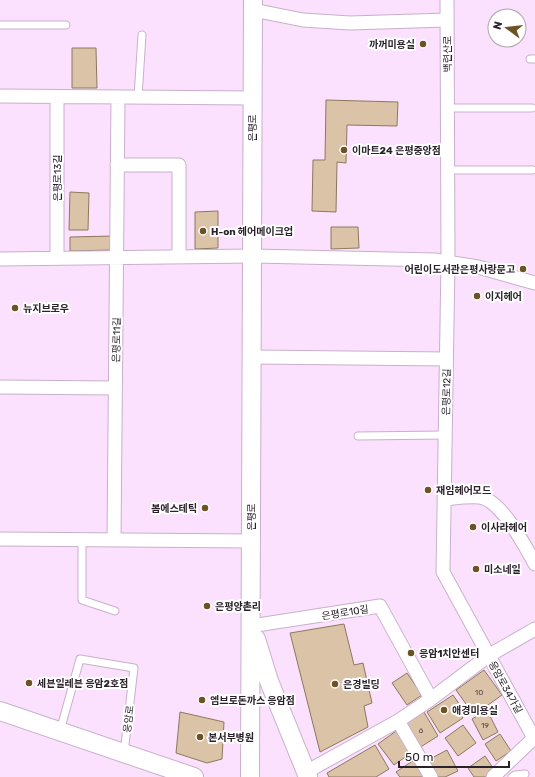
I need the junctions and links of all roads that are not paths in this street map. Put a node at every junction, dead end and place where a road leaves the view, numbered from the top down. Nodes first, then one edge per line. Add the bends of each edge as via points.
1 (447, 0) edge
2 (253, 5) edge
3 (447, 20) junction
4 (0, 25) edge
5 (66, 25) dead end
6 (142, 35) dead end
7 (0, 96) edge
8 (57, 97) junction
9 (118, 97) junction
10 (138, 97) junction
11 (252, 98) junction
12 (447, 108) junction
13 (532, 108) dead end
14 (117, 165) junction
15 (448, 170) junction
16 (533, 170) dead end
17 (252, 256) junction
18 (179, 257) junction
19 (57, 258) junction
20 (117, 258) junction
21 (0, 259) edge
22 (448, 262) junction
23 (535, 283) edge
24 (252, 357) junction
25 (446, 359) junction
26 (0, 387) edge
27 (115, 388) junction
28 (445, 435) junction
29 (358, 436) dead end
30 (444, 499) junction
31 (0, 538) edge
32 (82, 539) junction
33 (114, 540) junction
34 (251, 541) junction
35 (535, 564) edge
36 (115, 611) dead end
37 (251, 626) junction
38 (535, 629) edge
39 (488, 656) junction
40 (432, 699) junction
41 (0, 711) edge
42 (398, 721) junction
43 (60, 731) junction
44 (534, 739) edge
45 (124, 753) junction
46 (525, 774) dead end
47 (307, 775) edge
48 (190, 776) edge
49 (250, 777) edge
50 (431, 777) edge
51 (493, 777) edge
52 (512, 777) edge

1 - 3 street, 백련산로
2 - 3 street via 303,20 350,23
2 - 11 main road, 은평로
3 - 12 street, 백련산로
4 - 5 lane
6 - 10 lane
7 - 8 street
8 - 9 street
8 - 19 street, 은평로13길
9 - 10 street
9 - 14 street
10 - 11 street
11 - 17 main road, 은평로
12 - 13 lane
12 - 15 street, 백련산로
14 - 18 street via 179,165
14 - 20 street
15 - 16 lane
15 - 22 street, 은평로12길
17 - 18 street
17 - 22 street
17 - 24 main road, 은평로
18 - 20 street
19 - 20 street
19 - 21 street
20 - 27 street, 은평로11길
22 - 23 street via 478,267
22 - 25 street, 은평로12길
24 - 25 street
24 - 34 main road, 은평로
25 - 28 street, 은평로12길
26 - 27 street
27 - 33 street, 은평로11길
28 - 29 lane
28 - 30 street
30 - 35 street via 479,497 490,500 515,528
30 - 39 street via 443,572
31 - 32 street
32 - 33 street
32 - 36 lane via 82,600
33 - 34 street
34 - 37 main road, 은평로
37 - 40 street, 은평로10길 via 380,606
37 - 47 main road via 269,681
37 - 49 main road, 은평로
38 - 39 street
39 - 40 street
39 - 44 street, 응암로34가길
40 - 42 street
41 - 43 main road
42 - 47 street
42 - 50 street
43 - 45 main road
43 - 45 lane, 응암로 via 80,659 134,668
44 - 51 street
45 - 48 main road
46 - 52 lane

